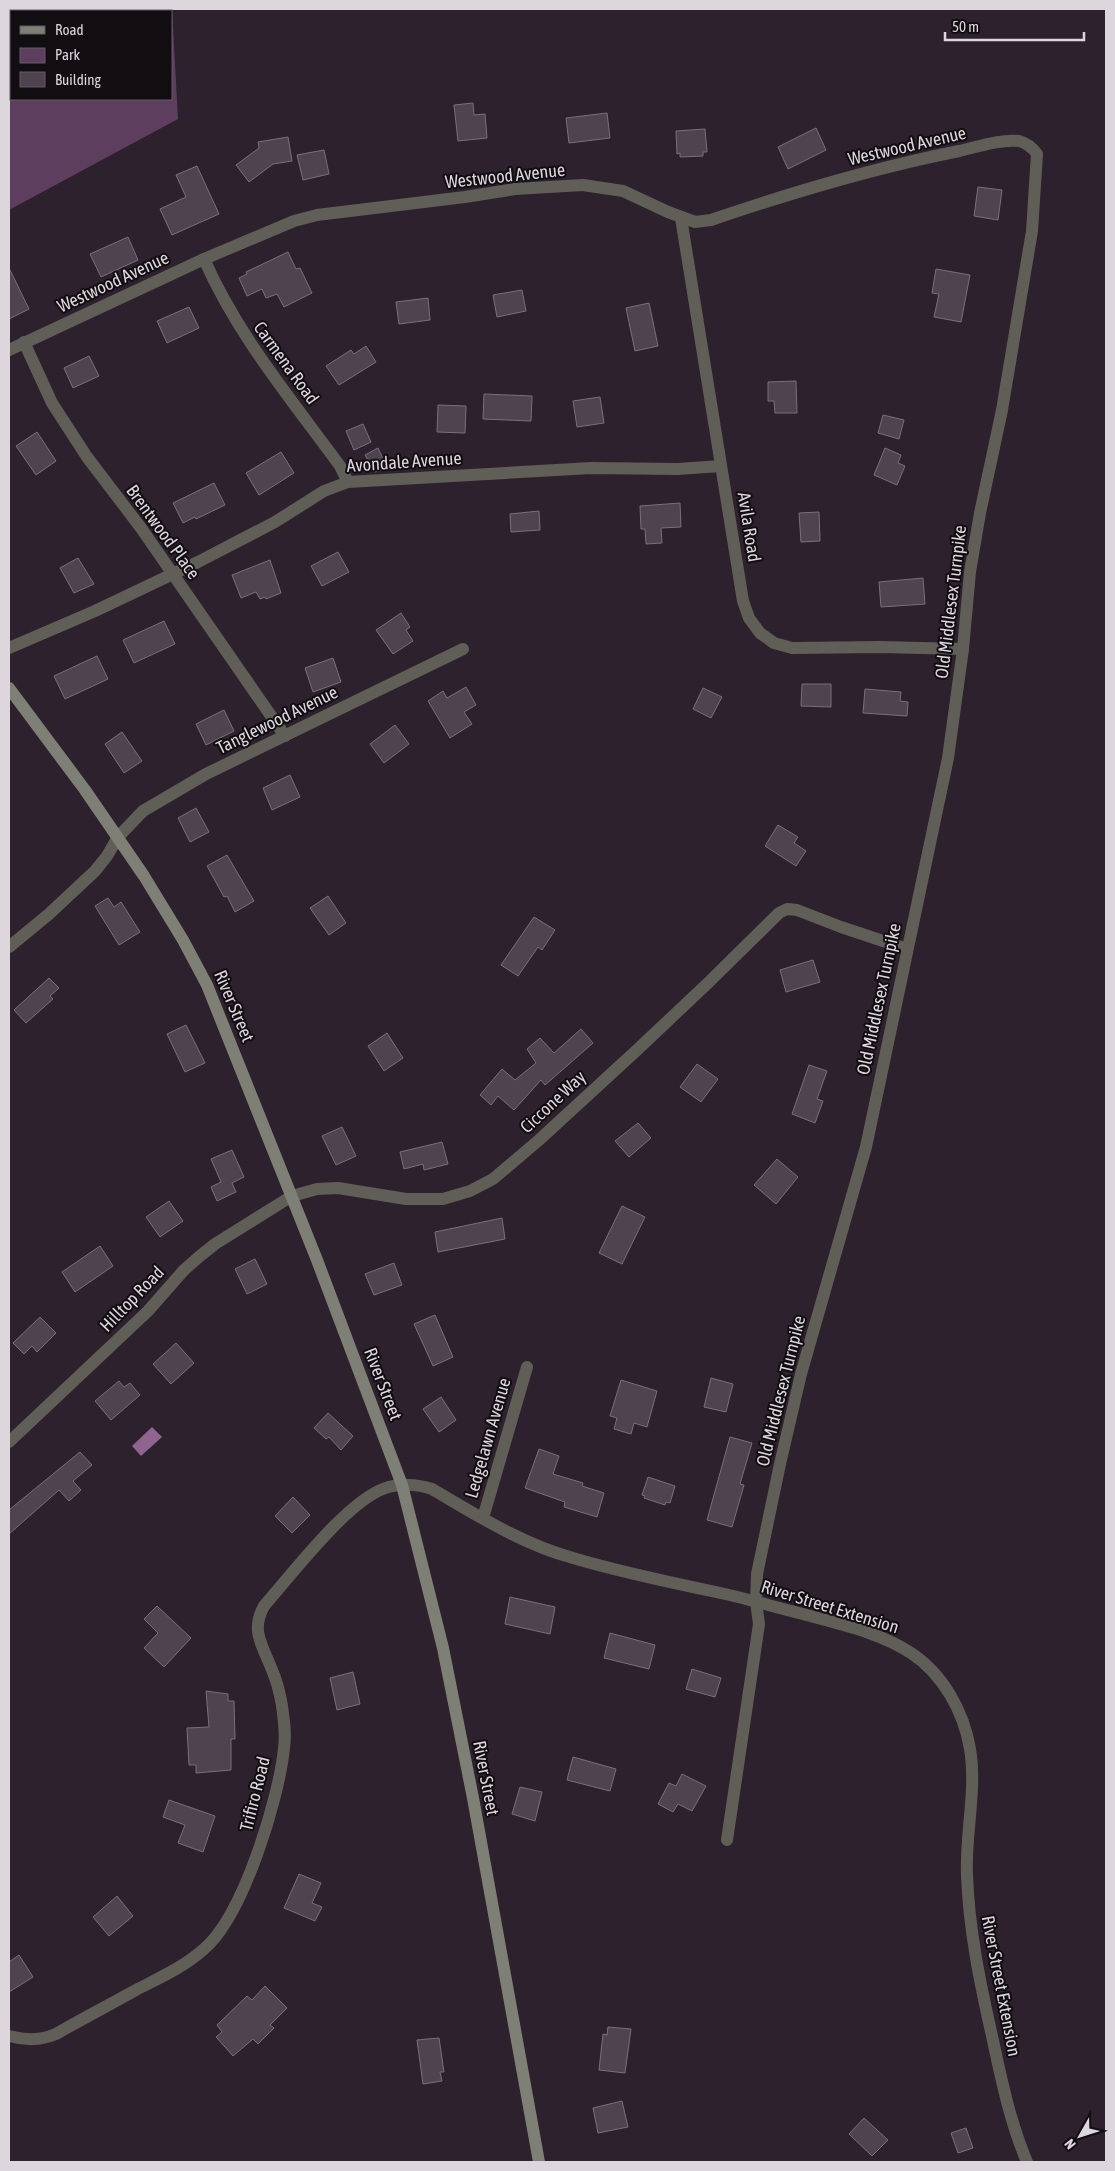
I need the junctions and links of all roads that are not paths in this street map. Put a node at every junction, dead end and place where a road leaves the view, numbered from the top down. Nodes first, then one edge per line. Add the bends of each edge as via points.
1 (1038, 158) joint
2 (681, 218) junction
3 (204, 259) junction
4 (24, 342) junction
5 (9, 350) edge
6 (721, 466) junction
7 (348, 482) junction
8 (173, 574) junction
9 (9, 648) edge
10 (963, 648) junction
11 (463, 649) dead end
12 (9, 688) edge
13 (285, 736) junction
14 (118, 837) junction
15 (9, 947) edge
16 (907, 949) junction
17 (292, 1196) junction
18 (527, 1366) dead end
19 (9, 1442) edge
20 (402, 1485) junction
21 (483, 1518) junction
22 (756, 1602) junction
23 (727, 1840) dead end
24 (9, 2036) edge
25 (539, 2162) edge
26 (1027, 2162) edge

1 - 2 street, Westwood Avenue via 1025,143 1008,141 854,175 711,220 695,222
1 - 10 street, Old Middlesex Turnpike via 1032,231 970,572
2 - 3 street, Westwood Avenue via 623,191 583,185 515,189 316,214
2 - 6 street, Avila Road
3 - 4 street, Westwood Avenue
3 - 7 street, Carmena Road via 250,345 340,466
4 - 5 street, Westwood Avenue
4 - 8 street, Brentwood Place via 52,403 87,457
6 - 7 street, Avondale Avenue via 591,468
6 - 10 street, Avila Road via 743,601 754,626 767,638 792,648
7 - 8 street, Avondale Avenue via 324,491 275,522
8 - 9 street, Avondale Avenue via 96,612
8 - 13 street, Brentwood Place
10 - 16 street, Old Middlesex Turnpike via 948,758
11 - 13 street, Tanglewood Avenue
12 - 14 main road, River Street
13 - 14 street, Tanglewood Avenue via 165,797 136,817
14 - 15 street, Tanglewood Avenue via 95,871
14 - 17 main road, River Street via 167,911 207,985
16 - 17 street, Ciccone Way via 787,909 771,919 704,988 505,1170 484,1185 443,1199 406,1199 338,1188 317,1189
16 - 22 street, Old Middlesex Turnpike via 866,1147 798,1383 757,1574
17 - 19 street, Hilltop Road via 200,1256 148,1311
17 - 20 main road, River Street
18 - 21 street, Ledgelawn Avenue
20 - 21 street, River Street Extension via 432,1489
20 - 24 street, Trifiro Road via 376,1492 350,1511 260,1613 258,1632 279,1691 284,1748 261,1841 227,1922 193,1958 56,2034 28,2040
20 - 25 main road, River Street via 443,1648
21 - 22 street, River Street Extension via 540,1548 574,1559
22 - 23 street, Old Middlesex Turnpike via 759,1624
22 - 26 street, River Street Extension via 869,1634 898,1646 933,1672 956,1705 970,1750 972,1779 966,1874 978,1975 1015,2131

